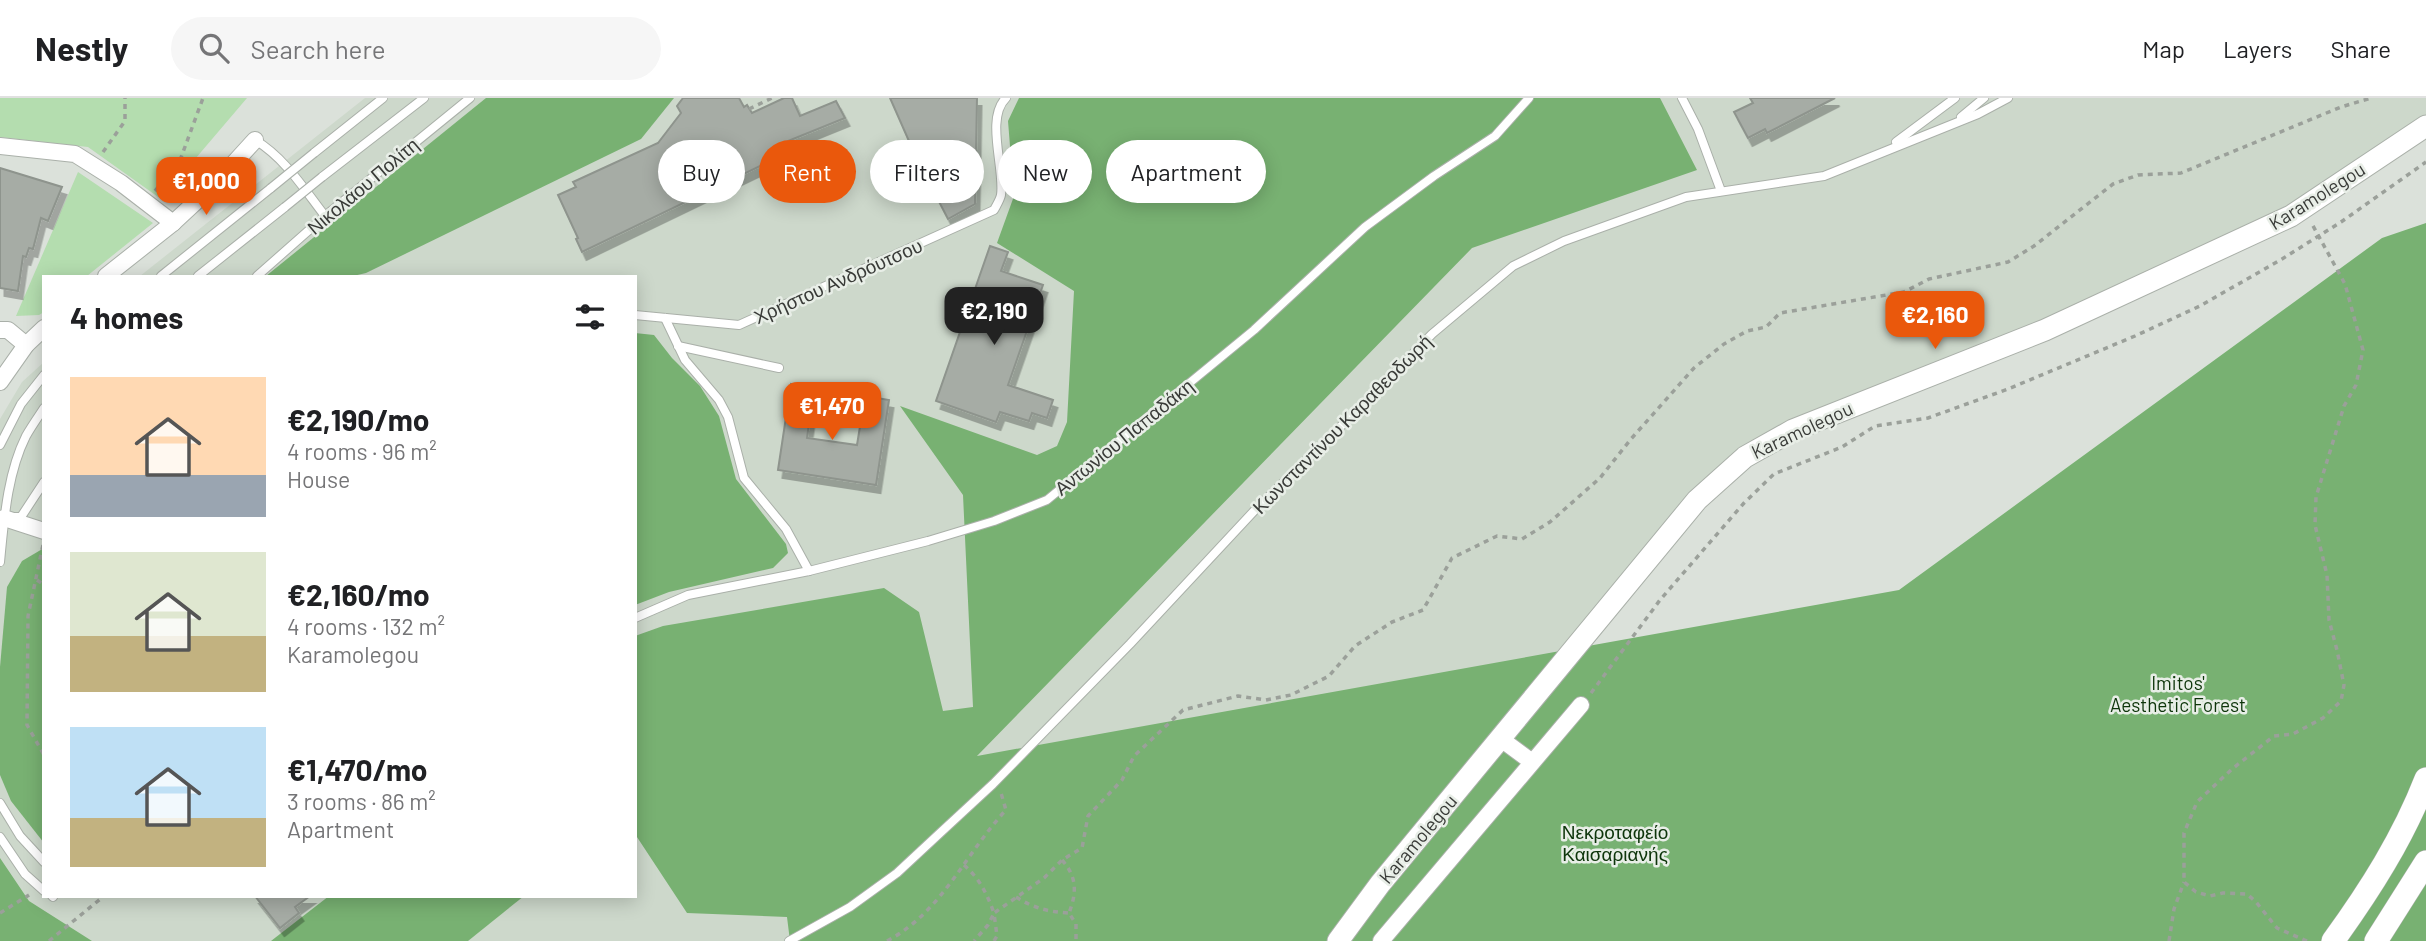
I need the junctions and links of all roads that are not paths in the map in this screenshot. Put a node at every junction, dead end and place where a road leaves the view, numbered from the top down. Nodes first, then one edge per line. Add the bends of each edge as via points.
1 (383, 98) edge
2 (424, 98) edge
3 (470, 98) edge
4 (1006, 98) edge
5 (1529, 98) edge
6 (1682, 98) edge
7 (1955, 98) edge
8 (1984, 98) edge
9 (2008, 98) edge
10 (1953, 124) junction
11 (2426, 126) edge
12 (255, 140) joint
13 (0, 146) edge
14 (1885, 150) junction
15 (1721, 191) junction
16 (325, 216) junction
17 (173, 223) junction
18 (107, 275) edge
19 (163, 275) edge
20 (199, 275) edge
21 (258, 275) edge
22 (637, 315) edge
23 (665, 318) junction
24 (0, 330) edge
25 (42, 330) edge
26 (26, 345) junction
27 (678, 346) junction
28 (779, 368) dead end
29 (42, 377) edge
30 (0, 382) edge
31 (42, 411) edge
32 (0, 445) edge
33 (42, 485) edge
34 (2, 518) edge
35 (42, 530) edge
36 (0, 562) edge
37 (809, 571) junction
38 (637, 617) edge
39 (1581, 705) road end
40 (1501, 738) junction
41 (1532, 762) junction
42 (2426, 779) edge
43 (0, 803) edge
44 (0, 837) edge
45 (42, 860) edge
46 (2426, 862) edge
47 (42, 890) edge
48 (789, 941) edge
49 (1338, 941) edge
50 (1381, 941) edge
51 (2333, 941) edge
52 (2376, 941) edge

1 - 19 lane, bridge
2 - 20 lane, bridge
3 - 16 lane, Νικολάου Πολίτη
4 - 23 lane, Χρήστου Ανδρόυτσου via 996,126 1001,196 994,210 740,325
5 - 37 lane, Αντωνίου Παπαδάκη via 1495,136 1365,227 1254,330 1048,500 928,541
6 - 15 lane
7 - 14 lane
8 - 10 lane
9 - 10 lane, Κωνσταντίνου Καραθεοδωρή
10 - 14 lane, Κωνσταντίνου Καραθεοδωρή
11 - 40 main road, Karamolegou via 2291,216 2045,330 1793,430 1745,457 1697,500
12 - 16 lane via 281,160
12 - 17 street
13 - 17 street via 75,154
14 - 15 lane, Κωνσταντίνου Καραθεοδωρή via 1824,176
15 - 48 lane, Κωνσταντίνου Καραθεοδωρή via 1686,197 1564,241 1493,281 1432,334 1254,512 992,784 897,873 850,907
16 - 21 lane, Νικολάου Πολίτη
17 - 18 street
22 - 23 lane, Χρήστου Ανδρόυτσου
23 - 27 lane
24 - 26 street via 8,330
25 - 26 street
26 - 30 street
27 - 28 lane
27 - 37 lane via 728,417 744,478 786,530
29 - 32 lane via 21,404
31 - 34 lane via 25,438
33 - 34 lane via 21,517
34 - 35 street
34 - 36 lane
37 - 38 lane, Αντωνίου Παπαδάκη via 688,595
39 - 41 street
40 - 41 street
40 - 49 main road, Karamolegou
41 - 50 street
42 - 51 main road via 2384,866
43 - 45 lane via 20,836
44 - 47 lane
46 - 52 main road

